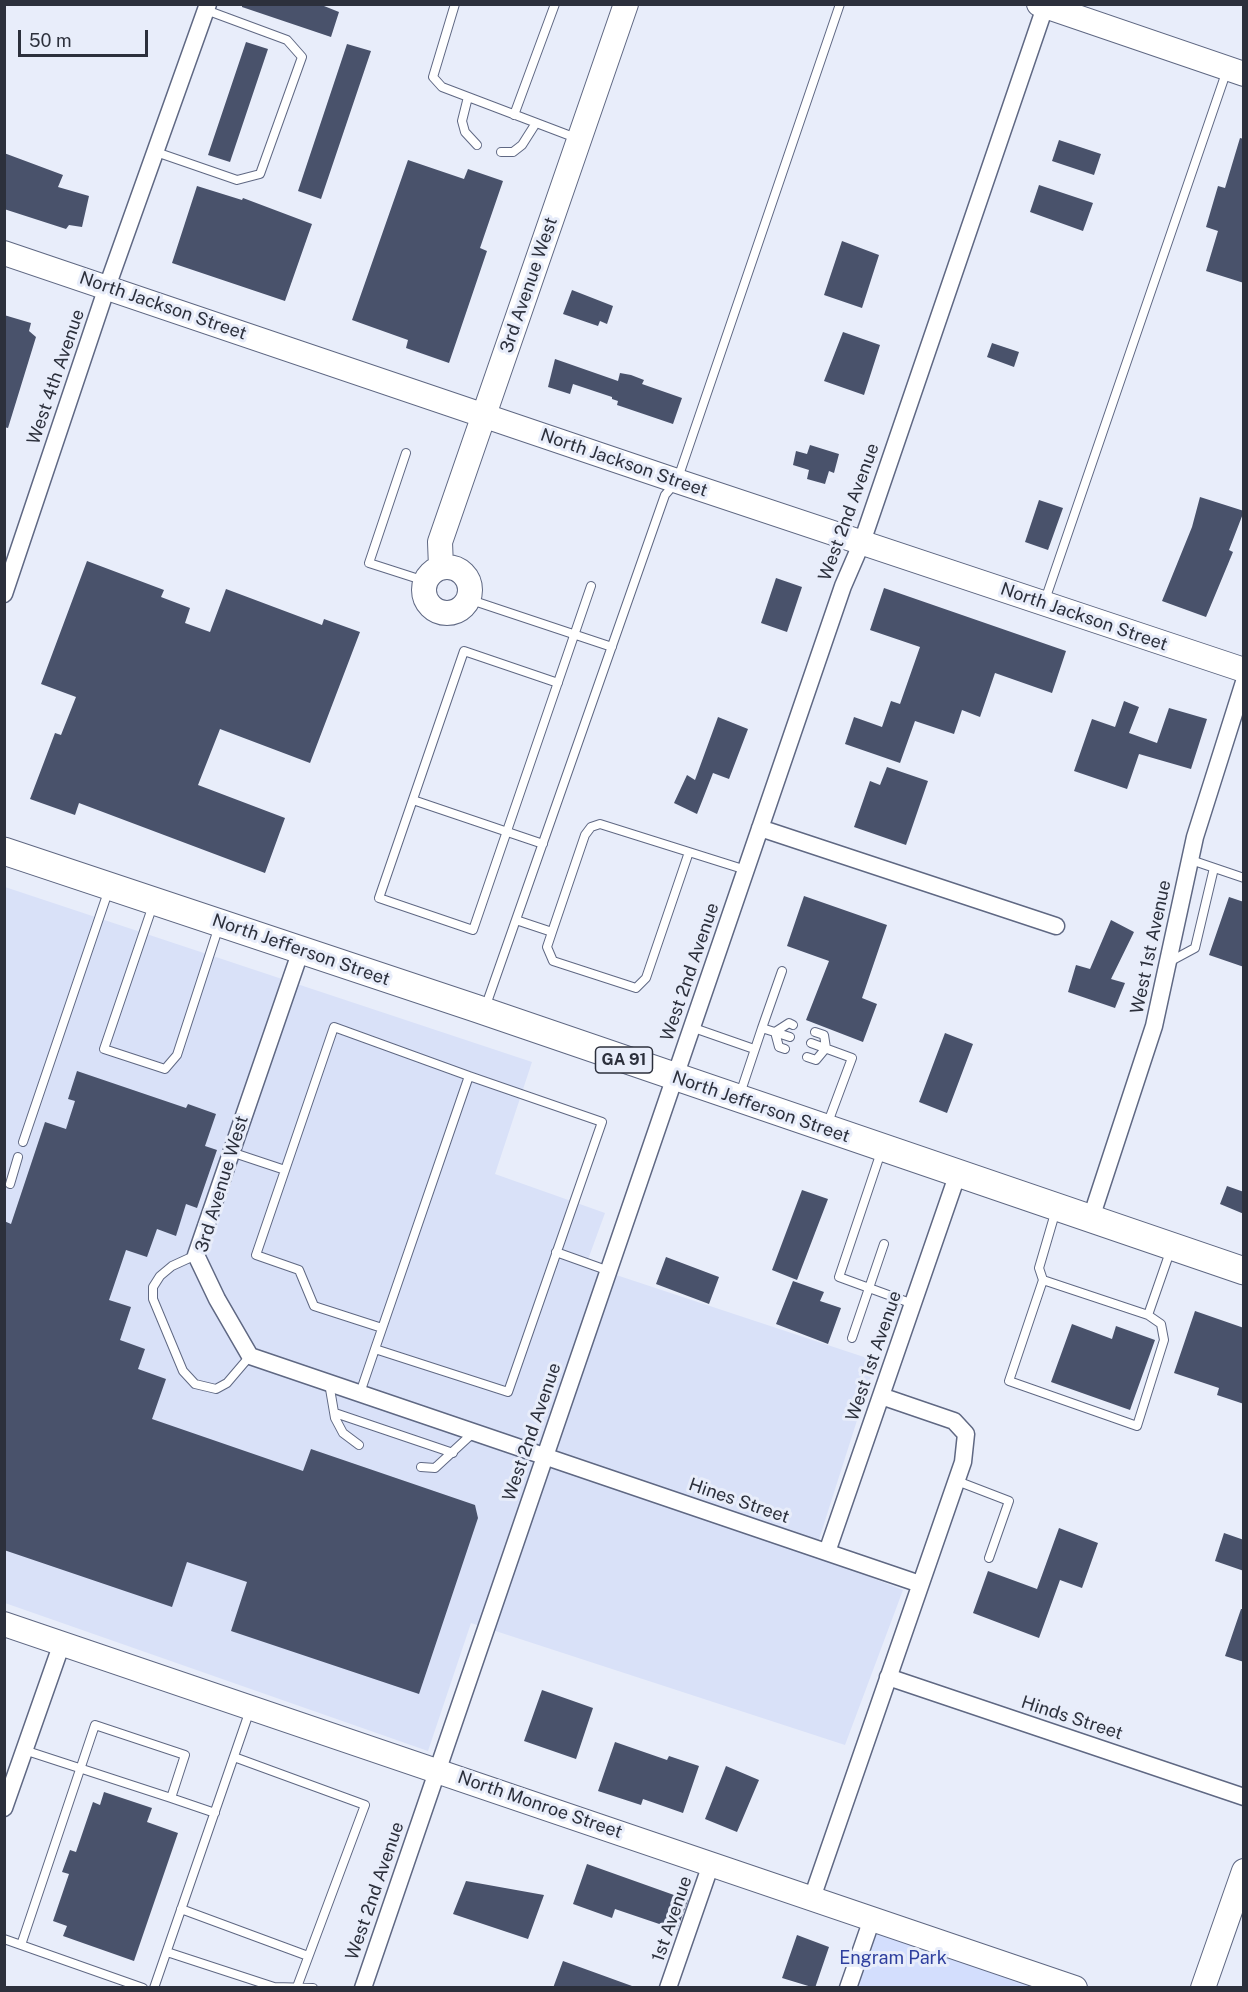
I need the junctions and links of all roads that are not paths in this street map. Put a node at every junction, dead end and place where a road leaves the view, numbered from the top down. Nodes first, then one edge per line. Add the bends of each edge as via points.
1 (455, 4) edge
2 (555, 4) edge
3 (626, 4) edge
4 (840, 4) edge
5 (1043, 5) edge
6 (207, 7) edge
7 (1235, 71) edge
8 (468, 97) junction
9 (514, 115) junction
10 (536, 123) junction
11 (579, 140) junction
12 (477, 145) dead end
13 (156, 152) junction
14 (501, 152) dead end
15 (4, 253) edge
16 (107, 287) junction
17 (484, 415) junction
18 (406, 453) dead end
19 (677, 481) junction
20 (862, 542) junction
21 (433, 574) junction
22 (591, 586) dead end
23 (4, 594) edge
24 (468, 599) junction
25 (1044, 604) junction
26 (575, 635) junction
27 (612, 647) junction
28 (1244, 670) edge
29 (1244, 682) edge
30 (558, 683) junction
31 (413, 800) junction
32 (760, 828) junction
33 (507, 832) junction
34 (543, 844) junction
35 (4, 852) edge
36 (688, 852) junction
37 (1191, 860) junction
38 (1214, 868) junction
39 (746, 870) junction
40 (1244, 878) edge
41 (110, 887) junction
42 (154, 901) junction
43 (516, 920) junction
44 (220, 923) junction
45 (1056, 926) dead end
46 (552, 932) junction
47 (301, 950) junction
48 (1169, 962) junction
49 (782, 971) dead end
50 (484, 1011) junction
51 (793, 1025) dead end
52 (691, 1027) junction
53 (762, 1028) junction
54 (775, 1032) junction
55 (815, 1032) dead end
56 (790, 1037) dead end
57 (811, 1043) dead end
58 (826, 1048) junction
59 (754, 1049) junction
60 (785, 1049) dead end
61 (807, 1057) dead end
62 (469, 1076) junction
63 (676, 1077) junction
64 (739, 1098) junction
65 (826, 1129) junction
66 (23, 1142) dead end
67 (882, 1149) junction
68 (231, 1152) junction
69 (18, 1156) dead end
70 (285, 1170) junction
71 (958, 1173) junction
72 (10, 1184) dead end
73 (1057, 1207) junction
74 (1091, 1218) junction
75 (884, 1244) dead end
76 (1172, 1245) junction
77 (556, 1252) junction
78 (196, 1255) junction
79 (1244, 1270) edge
80 (609, 1271) junction
81 (1043, 1280) junction
82 (869, 1288) junction
83 (913, 1304) junction
84 (1148, 1315) junction
85 (382, 1328) junction
86 (852, 1338) dead end
87 (375, 1349) junction
88 (250, 1356) junction
89 (329, 1383) junction
90 (360, 1393) junction
91 (881, 1396) junction
92 (334, 1413) junction
93 (474, 1432) junction
94 (359, 1445) dead end
95 (453, 1453) junction
96 (545, 1456) junction
97 (421, 1467) dead end
98 (957, 1481) junction
99 (827, 1552) junction
100 (989, 1558) dead end
101 (920, 1584) junction
102 (4, 1624) edge
103 (62, 1643) junction
104 (888, 1677) junction
105 (251, 1708) junction
106 (24, 1750) junction
107 (234, 1756) junction
108 (80, 1769) junction
109 (437, 1770) junction
110 (1244, 1797) edge
111 (171, 1798) junction
112 (5, 1803) edge
113 (215, 1813) junction
114 (711, 1864) junction
115 (1244, 1870) edge
116 (812, 1898) junction
117 (182, 1909) junction
118 (872, 1918) junction
119 (4, 1939) edge
120 (21, 1945) junction
121 (167, 1952) junction
122 (308, 1956) junction
123 (297, 1987) edge
124 (143, 1988) edge
125 (154, 1988) edge
126 (313, 1988) edge
127 (363, 1988) edge
128 (668, 1988) edge
129 (848, 1988) edge
130 (1075, 1988) edge
131 (1203, 1988) edge

1 - 8 lane via 434,77 442,87
2 - 9 lane
3 - 11 street, 3rd Avenue West
4 - 19 lane
5 - 7 street
5 - 20 street, West 2nd Avenue
6 - 13 street, West 4th Avenue
6 - 13 lane via 287,40 302,57 260,174 237,180
7 - 25 lane
8 - 9 lane
8 - 12 lane via 462,121 465,132
9 - 10 lane
10 - 11 lane
10 - 14 lane via 522,145 513,152
11 - 17 street, 3rd Avenue West
13 - 16 street, West 4th Avenue
15 - 16 street, North Jackson Street
16 - 17 street, North Jackson Street
16 - 23 street, West 4th Avenue
17 - 19 street, North Jackson Street
17 - 21 street, 3rd Avenue West
18 - 21 lane via 369,563
19 - 20 street, North Jackson Street
19 - 27 lane via 665,495
20 - 25 street, North Jackson Street
20 - 32 street, West 2nd Avenue via 843,586
21 - 24 street via 456,568 470,585
21 - 24 street via 423,589 428,605 441,613 457,611
22 - 26 lane
24 - 26 lane
25 - 28 street, North Jackson Street
26 - 27 lane
26 - 30 lane
27 - 34 lane
29 - 37 street, West 1st Avenue via 1198,825
30 - 31 lane via 464,651
30 - 33 lane
31 - 33 lane
31 - 33 lane via 379,898 473,930
32 - 39 street, West 2nd Avenue
32 - 45 street
33 - 34 lane
34 - 43 lane
35 - 41 main road, North Jefferson Street / GA 91
36 - 39 lane
36 - 46 lane via 600,824 591,827
36 - 46 lane via 646,978 636,988 554,961 547,947
37 - 38 lane
37 - 48 street, West 1st Avenue
38 - 40 lane
38 - 48 lane via 1195,948
39 - 52 street, West 2nd Avenue
41 - 42 main road, North Jefferson Street / GA 91
41 - 66 lane
42 - 44 main road, North Jefferson Street / GA 91
42 - 44 lane via 104,1049 165,1070 177,1055
43 - 46 lane
43 - 50 lane
44 - 47 main road, North Jefferson Street / GA 91
47 - 50 main road, North Jefferson Street / GA 91
47 - 68 street, 3rd Avenue West
48 - 74 street, West 1st Avenue via 1131,1101
49 - 53 lane
50 - 63 main road, North Jefferson Street / GA 91
51 - 54 lane via 789,1023
52 - 59 lane
52 - 63 street, West 2nd Avenue
53 - 54 lane
53 - 59 lane
54 - 56 lane
54 - 60 lane via 779,1047
55 - 58 lane via 824,1035
57 - 58 lane
58 - 61 lane via 816,1060
58 - 65 lane via 852,1058
59 - 64 lane
62 - 70 lane via 334,1027
62 - 77 lane via 602,1122
62 - 85 lane
63 - 64 main road, North Jefferson Street / GA 91
63 - 80 street, West 2nd Avenue
64 - 65 main road, North Jefferson Street / GA 91
65 - 67 main road, North Jefferson Street / GA 91
67 - 71 main road, North Jefferson Street / GA 91
67 - 82 lane via 839,1277
68 - 70 lane
68 - 78 street, 3rd Avenue West
69 - 72 lane
70 - 85 lane via 256,1255 299,1270 314,1306
71 - 73 main road, North Jefferson Street / GA 91
71 - 83 street, West 1st Avenue
73 - 74 main road, North Jefferson Street / GA 91
73 - 81 lane via 1039,1268
74 - 76 main road, North Jefferson Street / GA 91
75 - 82 lane
76 - 79 main road, North Jefferson Street / GA 91
76 - 84 lane
77 - 80 lane
77 - 87 lane via 508,1392
78 - 88 street, 3rd Avenue West
78 - 88 lane via 172,1266 153,1287 153,1299 183,1371 195,1384 216,1389 227,1383
80 - 96 street, West 2nd Avenue
81 - 84 lane
81 - 84 lane via 1009,1381 1137,1426 1164,1340 1161,1324
82 - 83 lane
82 - 86 lane
83 - 91 street, West 1st Avenue
85 - 87 lane
87 - 90 lane
88 - 89 street
89 - 90 street
89 - 92 lane
90 - 93 street
91 - 98 street via 954,1421 966,1434
91 - 99 street, West 1st Avenue
92 - 94 lane via 343,1432
92 - 95 lane
93 - 95 lane
93 - 96 street
95 - 97 lane via 435,1468
96 - 99 street, Hines Street
96 - 109 street, West 2nd Avenue
98 - 100 lane via 1009,1501
98 - 101 street
99 - 101 street, Hines Street
101 - 104 street
102 - 103 street, North Monroe Street
103 - 105 street, North Monroe Street
103 - 106 street
104 - 110 street, Hinds Street
104 - 116 street
105 - 107 lane
105 - 109 street, North Monroe Street
106 - 108 lane
106 - 112 street
107 - 113 lane
107 - 122 lane via 365,1805
108 - 111 lane
108 - 111 lane via 95,1725 185,1755
108 - 120 lane
109 - 114 street, North Monroe Street
109 - 127 street, West 2nd Avenue
111 - 113 lane
113 - 117 lane
114 - 116 street, North Monroe Street
114 - 128 street, 1st Avenue
115 - 131 street
116 - 118 street, North Monroe Street
117 - 121 lane
117 - 122 lane
118 - 129 street
118 - 130 street, North Monroe Street
119 - 120 lane
120 - 124 lane
121 - 123 lane via 274,1987
121 - 125 lane
122 - 123 lane
123 - 126 lane

